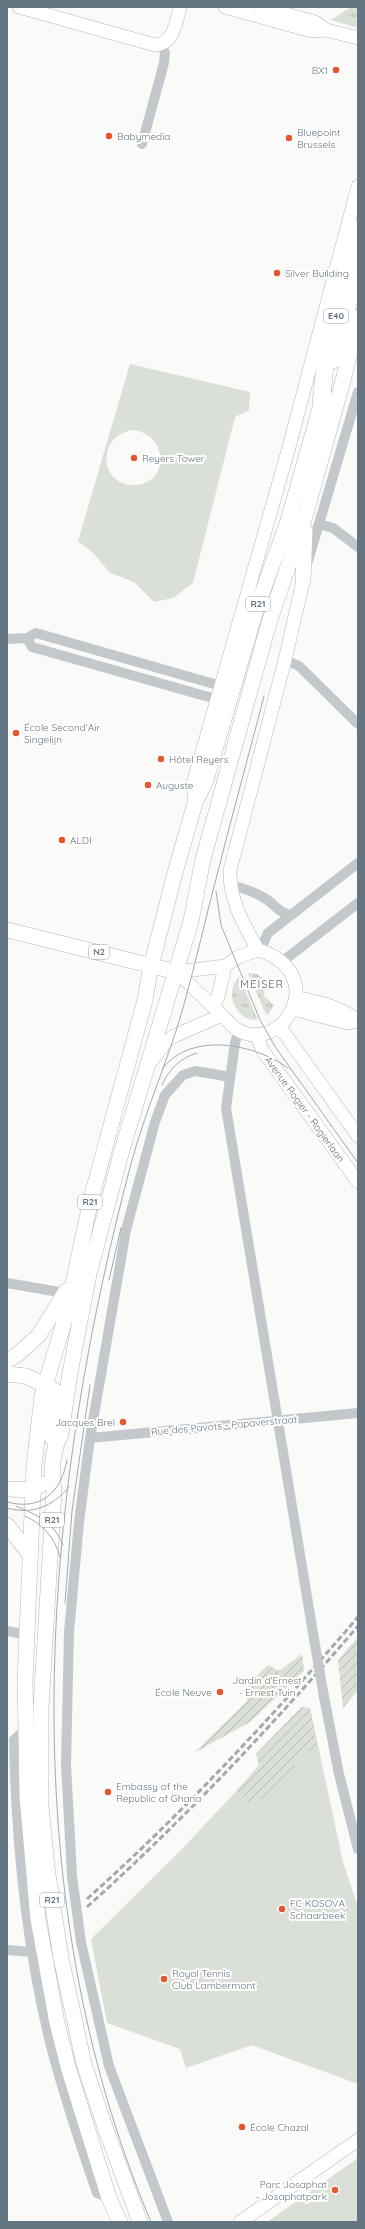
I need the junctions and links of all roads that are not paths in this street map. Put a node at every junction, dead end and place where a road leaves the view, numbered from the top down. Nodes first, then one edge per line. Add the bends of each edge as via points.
1 (19, 7) edge
2 (180, 7) edge
3 (225, 7) edge
4 (261, 7) edge
5 (326, 30) junction
6 (358, 38) edge
7 (162, 44) junction
8 (142, 144) dead end
9 (358, 186) edge
10 (358, 229) edge
11 (358, 271) edge
12 (358, 317) edge
13 (358, 334) edge
14 (351, 349) junction
15 (358, 392) edge
16 (321, 404) junction
17 (306, 514) junction
18 (319, 524) junction
19 (358, 547) edge
20 (303, 581) junction
21 (27, 638) junction
22 (7, 639) edge
23 (285, 660) junction
24 (220, 686) junction
25 (216, 699) junction
26 (358, 724) edge
27 (195, 803) junction
28 (358, 863) edge
29 (236, 886) junction
30 (358, 903) edge
31 (278, 911) junction
32 (289, 915) junction
33 (277, 926) junction
34 (7, 930) edge
35 (259, 950) junction
36 (283, 961) junction
37 (151, 966) junction
38 (225, 966) junction
39 (176, 972) junction
40 (294, 1004) junction
41 (218, 1010) junction
42 (358, 1021) edge
43 (279, 1026) junction
44 (239, 1030) junction
45 (256, 1034) junction
46 (149, 1064) junction
47 (230, 1077) junction
48 (358, 1136) edge
49 (358, 1182) edge
50 (7, 1283) edge
51 (68, 1290) junction
52 (25, 1349) junction
53 (7, 1352) edge
54 (7, 1361) edge
55 (7, 1374) edge
56 (45, 1384) junction
57 (358, 1413) edge
58 (278, 1420) junction
59 (90, 1438) junction
60 (54, 1446) junction
61 (51, 1474) junction
62 (7, 1489) edge
63 (34, 1490) junction
64 (7, 1525) edge
65 (32, 1556) junction
66 (9, 1632) edge
67 (28, 1635) junction
68 (26, 1729) junction
69 (358, 1849) edge
70 (7, 1950) edge
71 (33, 1952) junction
72 (358, 2140) edge
73 (109, 2198) junction
74 (120, 2222) edge
75 (140, 2222) edge
76 (168, 2222) edge
77 (240, 2222) edge

1 - 7 street via 142,42
2 - 7 street via 171,37
3 - 5 street via 311,31
4 - 5 street via 315,22
5 - 6 street
7 - 8 street via 165,53 164,63
9 - 24 street via 289,447
10 - 16 highway, E40 via 326,356
11 - 16 main road, R21
12 - 14 main road, R21
13 - 14 highway, E40
14 - 17 main road, R21
15 - 18 street
16 - 27 main road, R21 via 284,534 256,610 206,780
17 - 20 main road
17 - 39 main road, R21 via 265,638 203,859 196,899
18 - 19 street via 337,531
18 - 20 street
20 - 23 street
21 - 22 street
21 - 24 street via 36,633
21 - 25 street via 32,647
23 - 26 street via 299,666
23 - 29 street via 235,846 230,870
24 - 25 street
25 - 27 street via 193,784
27 - 37 main road, R21
28 - 32 street
29 - 31 street via 268,900
29 - 35 street via 236,908
30 - 36 street
31 - 32 street
31 - 33 street
32 - 33 street
33 - 35 street via 268,934
34 - 37 main road, N2
35 - 36 street
35 - 38 street, N2 via 238,957
36 - 40 street via 292,972
37 - 39 main road, N2
37 - 51 main road, R21 via 145,1000
38 - 39 street, N2
38 - 41 street via 218,997
39 - 41 street, N2
39 - 46 main road, R21
40 - 42 street via 322,1004 350,1014
40 - 43 street, N2
41 - 44 street, N2
41 - 46 street via 166,1042
43 - 45 street, N2 via 267,1033
43 - 48 street
44 - 45 street, N2
44 - 47 street via 234,1043
45 - 49 street, Avenue Rogier - Rogierlaan via 263,1051
46 - 60 main road, R21 via 122,1150 89,1274 60,1434
47 - 58 street via 226,1108
47 - 59 street via 210,1072 191,1072 178,1080 160,1105 126,1230
50 - 51 street
51 - 52 main road via 48,1323
51 - 56 main road, R21 via 67,1312
52 - 53 street
52 - 54 main road
55 - 56 main road via 21,1374
56 - 60 main road via 54,1390 55,1395 50,1433
56 - 63 main road, R21 via 36,1444
57 - 58 street, Rue des Pavots - Papaverstraat
58 - 59 street, Rue des Pavots - Papaverstraat
58 - 69 street, bridge via 324,1697 339,1774
59 - 76 street via 76,1546 67,1691 66,1764 72,1876 81,1942 108,2066
60 - 61 main road, R21
61 - 63 main road
61 - 75 main road, R21 via 53,1503 41,1707 41,1806 47,1868 61,1958 84,2064
62 - 63 main road
63 - 65 main road, R21
64 - 65 main road
65 - 67 main road, R21
66 - 67 street
67 - 68 main road, R21
68 - 71 street via 14,1740 15,1779 21,1867
68 - 73 main road, R21 via 27,1796 33,1868 48,1977 69,2070
70 - 71 street
71 - 73 street via 51,2045 73,2124 97,2193
72 - 77 street
73 - 74 main road, R21

